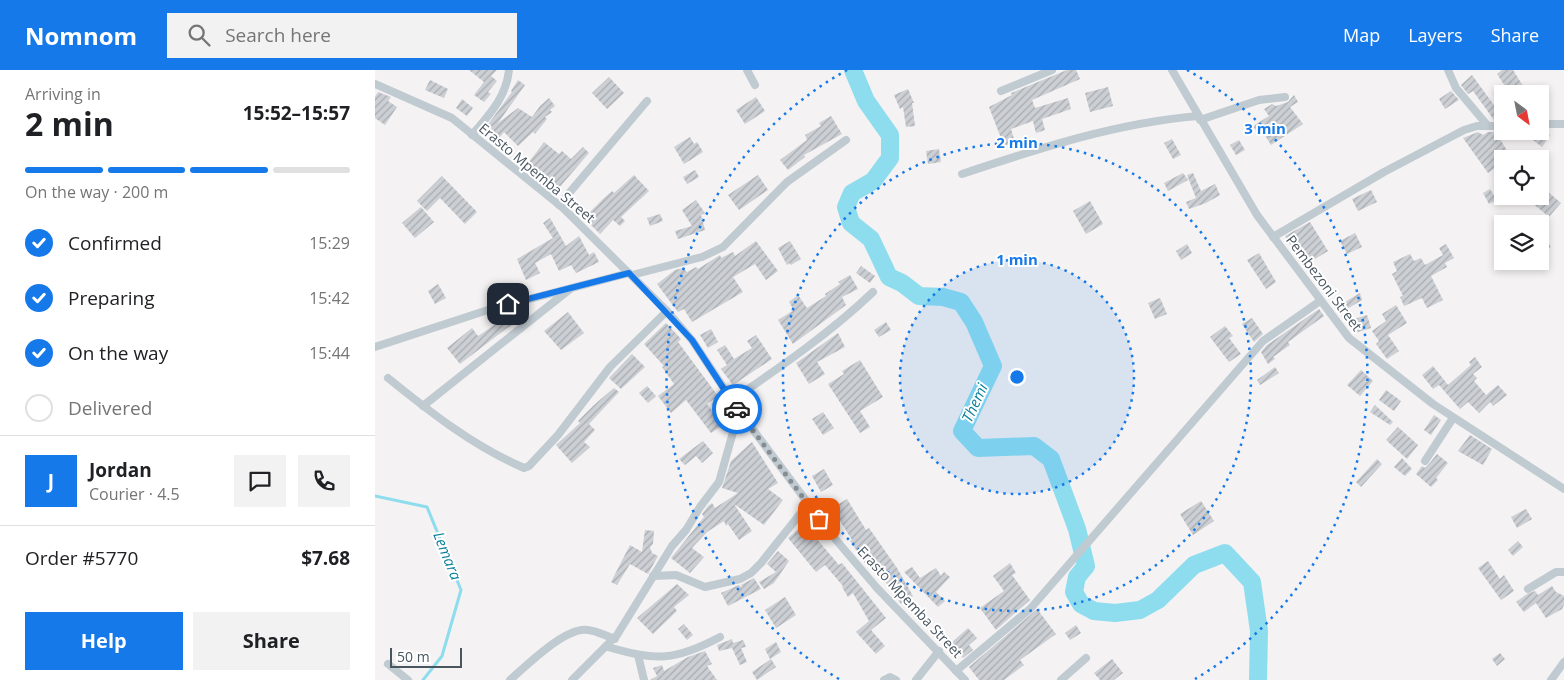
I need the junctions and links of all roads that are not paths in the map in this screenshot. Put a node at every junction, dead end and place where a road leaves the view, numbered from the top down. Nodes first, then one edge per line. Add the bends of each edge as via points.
1 (516, 70) edge
2 (747, 70) edge
3 (1052, 70) edge
4 (1172, 70) edge
5 (1448, 70) edge
6 (509, 74) edge
7 (375, 84) edge
8 (755, 84) dead end
9 (1001, 91) dead end
10 (1285, 97) dead end
11 (647, 101) dead end
12 (1199, 118) junction
13 (1549, 124) edge
14 (1564, 124) edge
15 (1488, 126) junction
16 (1494, 126) edge
17 (472, 135) junction
18 (846, 140) dead end
19 (962, 174) dead end
20 (559, 205) junction
21 (1273, 236) junction
22 (630, 274) junction
23 (576, 286) junction
24 (873, 292) dead end
25 (1319, 301) junction
26 (667, 311) junction
27 (375, 347) edge
28 (388, 378) dead end
29 (732, 400) junction
30 (423, 406) junction
31 (739, 411) junction
32 (1453, 418) junction
33 (1425, 461) dead end
34 (1564, 489) edge
35 (808, 504) junction
36 (1564, 572) edge
37 (653, 576) junction
38 (1528, 589) dead end
39 (720, 638) dead end
40 (615, 639) junction
41 (608, 647) junction
42 (939, 651) junction
43 (638, 655) junction
44 (1086, 658) dead end
45 (1564, 662) edge
46 (388, 664) dead end
47 (956, 671) junction
48 (408, 680) edge
49 (510, 680) edge
50 (571, 680) edge
51 (644, 680) edge
52 (884, 680) edge
53 (896, 680) edge
54 (916, 680) edge
55 (965, 680) edge
56 (1061, 680) edge
57 (1551, 680) edge

1 - 6 street
2 - 8 street
3 - 9 street
4 - 12 street, Pembezoni Street
5 - 15 street via 1457,88
6 - 17 street via 496,107
7 - 17 street, Erasto Mpemba Street via 451,118
10 - 12 street via 1259,100
11 - 20 street
12 - 19 street via 1139,122 1108,129 1047,145
12 - 21 street, Pembezoni Street
13 - 14 street
15 - 16 street
15 - 21 street via 1477,126 1456,134
17 - 20 street, Erasto Mpemba Street
18 - 22 street via 787,182 723,247 702,257
20 - 22 street, Erasto Mpemba Street
21 - 25 street, Pembezoni Street
22 - 23 street
22 - 26 street, Erasto Mpemba Street
23 - 27 street via 491,309
23 - 30 street
24 - 29 street via 819,339
25 - 32 street, Pembezoni Street via 1364,352
25 - 47 street via 1263,341 1030,609
26 - 29 street, Erasto Mpemba Street via 692,340
26 - 30 street via 610,367 557,435 524,468 471,440
28 - 30 street
29 - 31 street, Erasto Mpemba Street
31 - 35 street, Erasto Mpemba Street
31 - 37 street via 719,482
32 - 33 street
32 - 34 street, Pembezoni Street
35 - 37 street via 761,563 740,579 705,587 676,575
35 - 42 street, Erasto Mpemba Street via 877,588
36 - 38 street via 1556,572
37 - 40 street
39 - 43 street via 672,656
40 - 41 street
40 - 49 street via 588,630 569,634
41 - 43 street
41 - 50 street
42 - 47 street, Erasto Mpemba Street
42 - 54 street
43 - 51 street
44 - 56 street
45 - 57 street
46 - 48 street
47 - 55 street, Erasto Mpemba Street
52 - 53 street via 891,677

